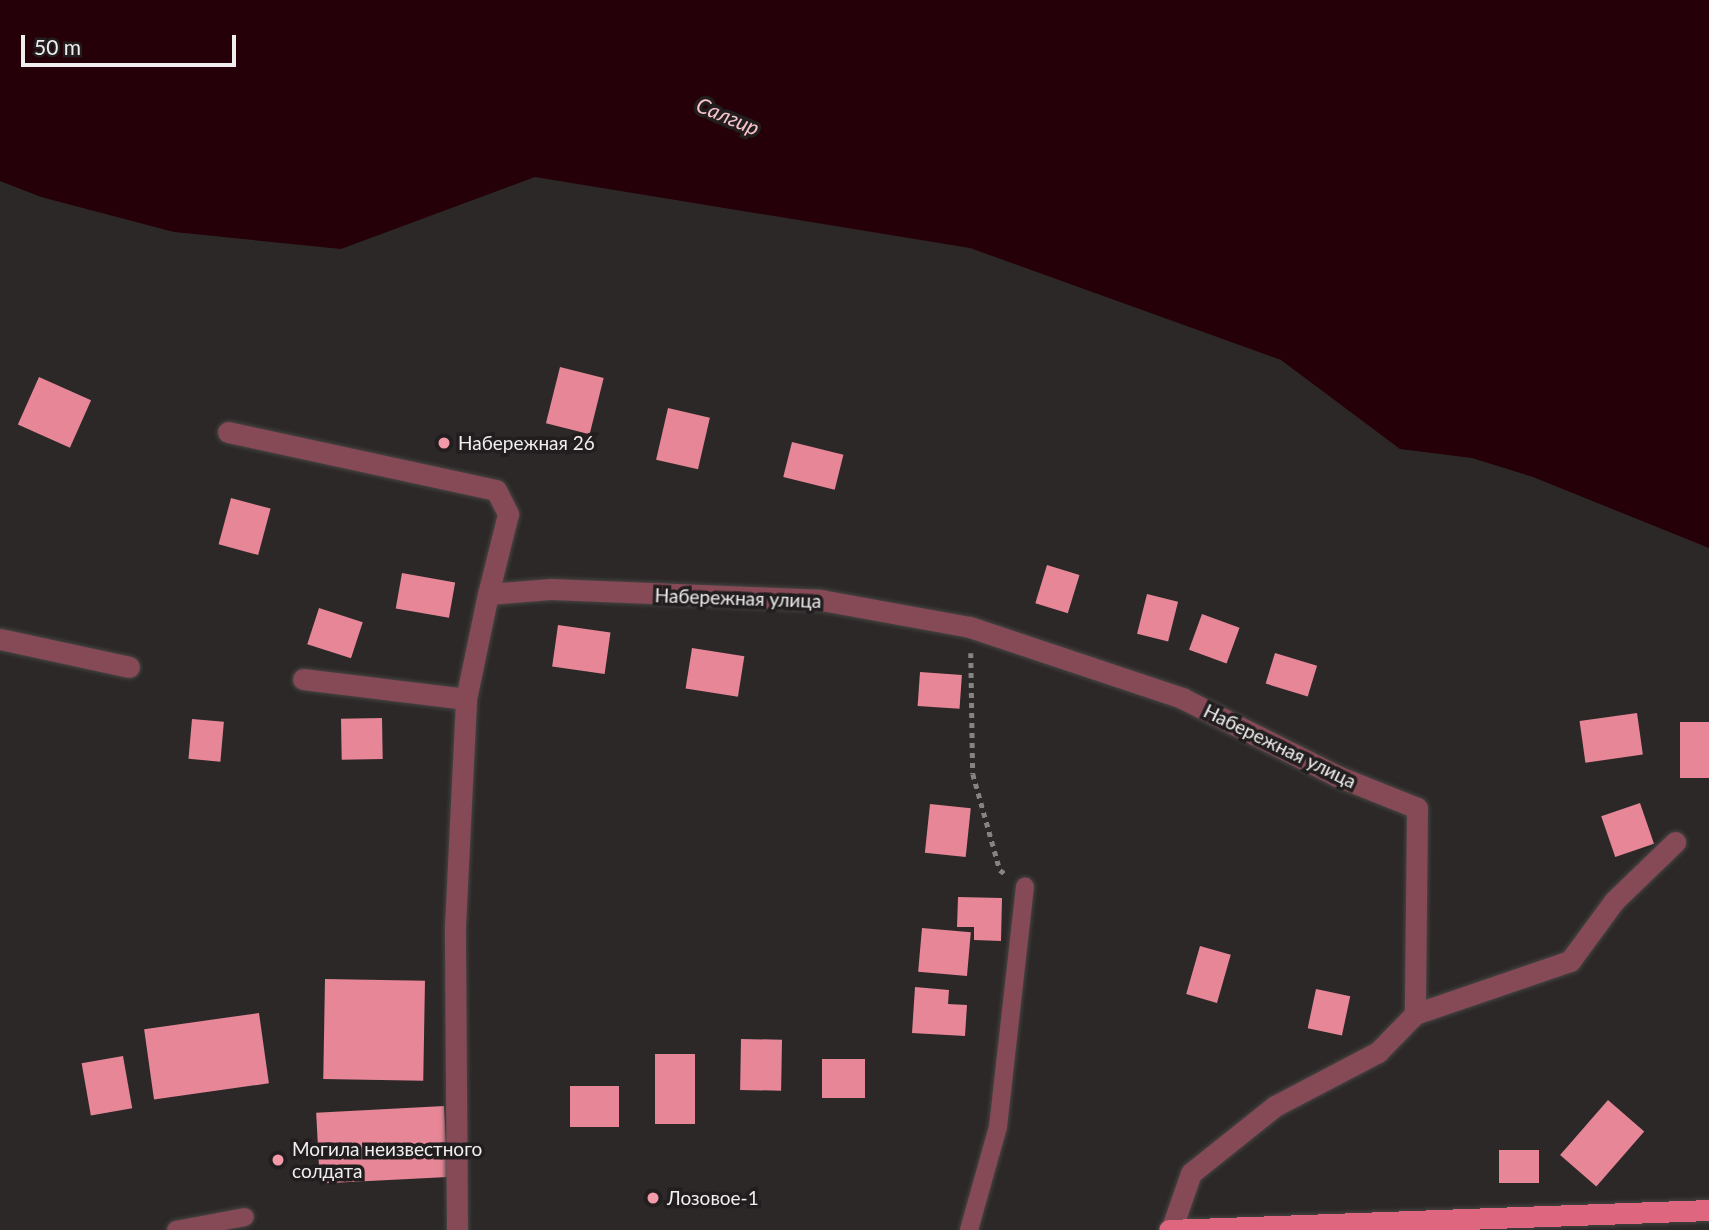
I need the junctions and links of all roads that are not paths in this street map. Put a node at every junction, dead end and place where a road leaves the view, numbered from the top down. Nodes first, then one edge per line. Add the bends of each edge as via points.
1 (228, 432) dead end
2 (488, 594) junction
3 (0, 639) edge
4 (129, 667) dead end
5 (303, 679) dead end
6 (466, 699) junction
7 (1675, 842) dead end
8 (1025, 887) road end
9 (1415, 1014) junction
10 (1709, 1210) edge
11 (245, 1217) dead end
12 (176, 1230) edge
13 (457, 1230) edge
14 (969, 1230) edge
15 (1170, 1230) edge

1 - 2 street via 496,490 508,514
2 - 6 street
2 - 9 street, Набережная улица via 551,589 821,600 970,627 1182,698 1337,776 1417,808
3 - 4 street
5 - 6 street
6 - 13 street via 455,926
7 - 9 street via 1614,901 1570,961
8 - 14 lane via 998,1127
9 - 15 street via 1378,1052 1275,1106 1191,1173
10 - 15 main road
11 - 12 lane

